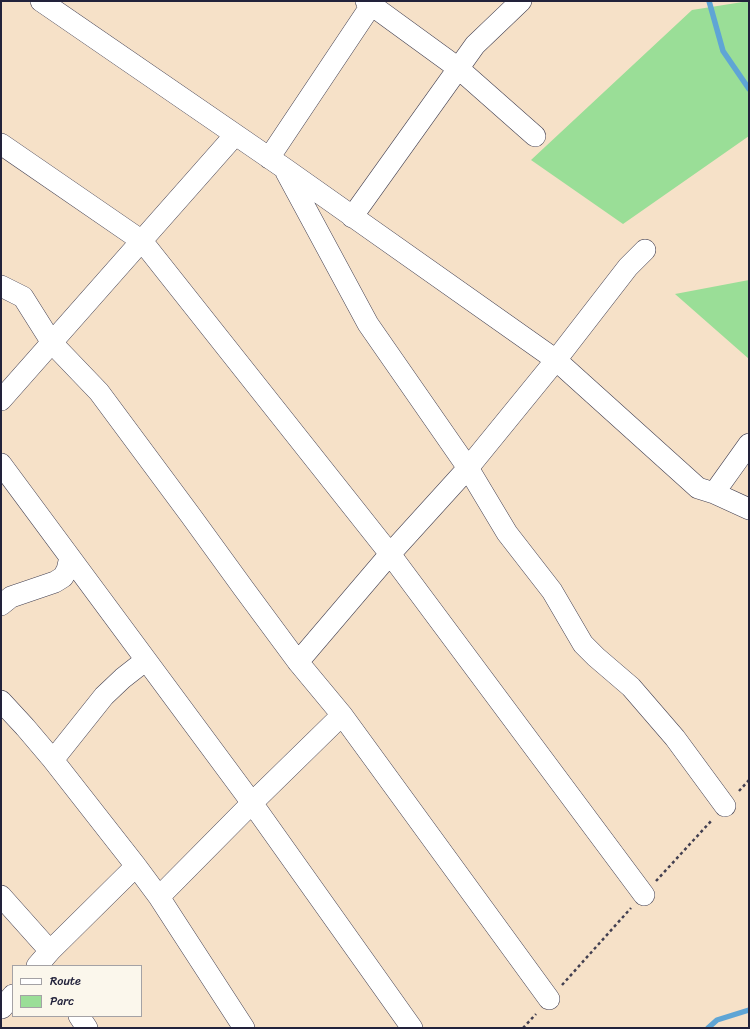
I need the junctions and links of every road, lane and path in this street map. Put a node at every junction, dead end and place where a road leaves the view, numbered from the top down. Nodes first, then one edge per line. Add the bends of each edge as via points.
1 (41, 1) edge
2 (520, 1) edge
3 (370, 2) edge
4 (458, 68) junction
5 (235, 135) junction
6 (534, 136) dead end
7 (1, 144) edge
8 (276, 163) junction
9 (352, 217) junction
10 (142, 241) junction
11 (645, 250) dead end
12 (1, 286) edge
13 (52, 343) junction
14 (556, 360) junction
15 (1, 400) edge
16 (749, 444) edge
17 (1, 464) edge
18 (468, 468) junction
19 (714, 493) junction
20 (749, 509) edge
21 (390, 554) junction
22 (70, 557) junction
23 (1, 605) edge
24 (146, 660) junction
25 (298, 662) junction
26 (1, 701) edge
27 (342, 715) junction
28 (53, 760) junction
29 (252, 803) junction
30 (725, 806) dead end
31 (136, 866) junction
32 (644, 895) dead end
33 (1, 896) edge
34 (159, 897) junction
35 (43, 961) edge
36 (549, 999) dead end
37 (80, 1017) edge
38 (87, 1028) edge
39 (244, 1028) edge
40 (412, 1028) edge

1 - 5 street
2 - 4 street via 475,45
3 - 4 street
3 - 8 street
4 - 6 street
4 - 9 street
5 - 8 street
5 - 10 street
7 - 10 street
8 - 9 street
8 - 18 street via 368,324
9 - 14 street
10 - 13 street
10 - 21 street
11 - 14 street via 628,267
12 - 13 street via 23,297
13 - 15 street
13 - 25 street via 99,392
14 - 18 street
14 - 19 street via 698,488
16 - 19 street
17 - 22 street
18 - 21 street
18 - 30 street via 506,533 552,591 583,644 632,687 675,738
19 - 20 street
21 - 25 street
21 - 32 street
22 - 23 street via 63,577 11,596
22 - 24 street
24 - 28 street via 104,696
24 - 29 street
25 - 27 street
26 - 28 street
27 - 29 street
27 - 36 street
28 - 31 street
29 - 34 street
29 - 40 street
31 - 34 street
31 - 35 street
33 - 35 street
34 - 39 street
37 - 38 street

